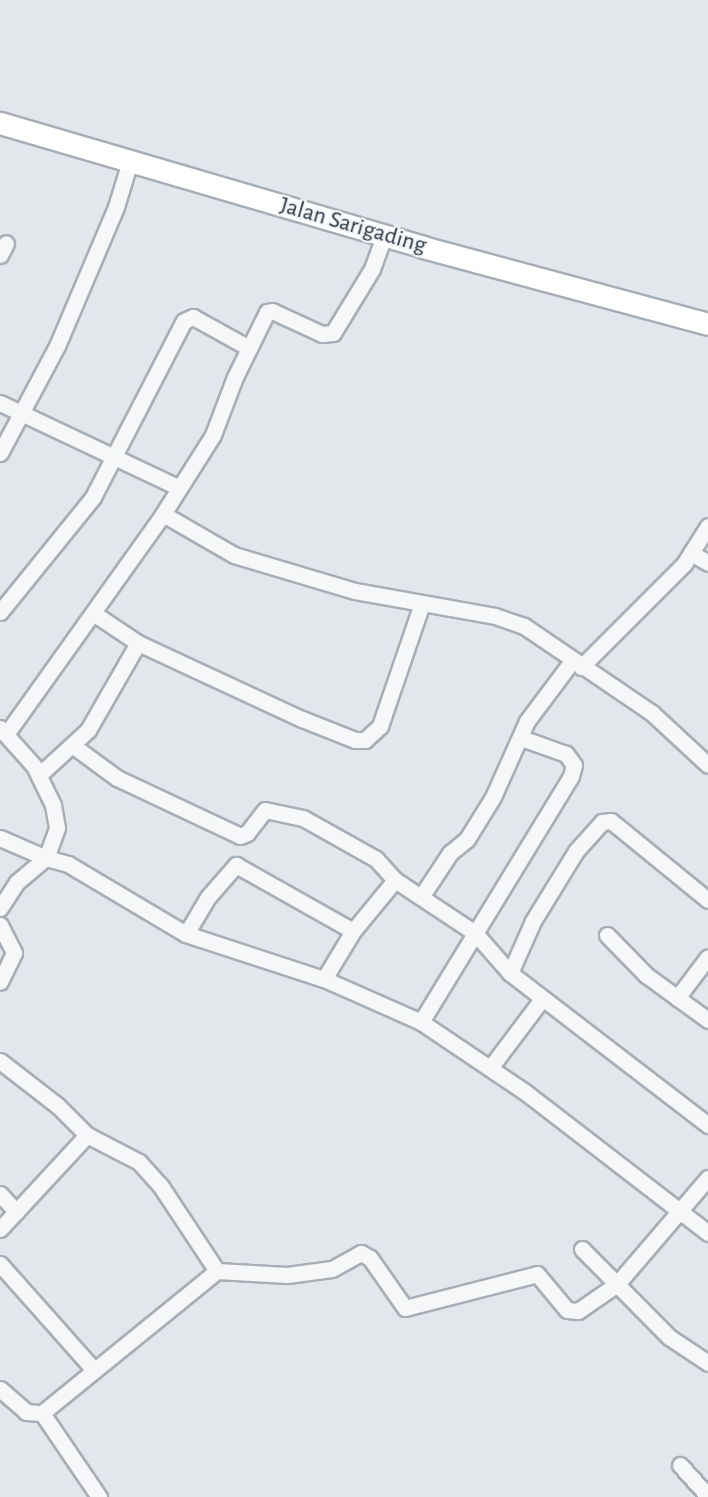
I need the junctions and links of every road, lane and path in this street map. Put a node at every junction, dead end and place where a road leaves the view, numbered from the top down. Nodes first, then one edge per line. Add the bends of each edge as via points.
1 (0, 123) edge
2 (130, 161) junction
3 (384, 236) junction
4 (708, 324) edge
5 (249, 348) junction
6 (0, 403) edge
7 (21, 410) junction
8 (0, 453) edge
9 (113, 456) junction
10 (178, 487) junction
11 (163, 514) junction
12 (708, 526) edge
13 (691, 553) junction
14 (708, 563) edge
15 (422, 606) junction
16 (0, 612) edge
17 (93, 613) junction
18 (138, 643) junction
19 (576, 664) junction
20 (3, 731) edge
21 (521, 738) junction
22 (72, 745) junction
23 (708, 765) edge
24 (39, 775) junction
25 (0, 838) edge
26 (46, 858) junction
27 (395, 880) junction
28 (421, 897) junction
29 (708, 900) edge
30 (0, 908) edge
31 (0, 925) edge
32 (353, 930) junction
33 (475, 933) junction
34 (186, 934) junction
35 (607, 935) dead end
36 (708, 957) edge
37 (510, 973) junction
38 (324, 979) junction
39 (0, 982) edge
40 (676, 998) junction
41 (542, 999) junction
42 (708, 1020) edge
43 (421, 1022) junction
44 (0, 1061) edge
45 (490, 1068) junction
46 (708, 1125) edge
47 (87, 1135) junction
48 (708, 1178) edge
49 (0, 1194) edge
50 (681, 1211) junction
51 (16, 1212) junction
52 (0, 1229) edge
53 (708, 1233) edge
54 (582, 1249) dead end
55 (0, 1264) edge
56 (217, 1271) junction
57 (617, 1284) junction
58 (708, 1363) edge
59 (94, 1370) junction
60 (0, 1389) edge
61 (42, 1413) junction
62 (680, 1465) dead end
63 (708, 1496) edge
64 (99, 1497) edge

1 - 2 street, Jalan Sarigading
2 - 3 street, Jalan Sarigading
2 - 7 street via 116,207 57,345
3 - 4 street, Jalan Sarigading
3 - 5 street via 372,269 333,333 322,334 272,311 264,316
5 - 9 street via 189,317
5 - 10 street via 213,435
6 - 7 street
7 - 8 street
7 - 9 street
9 - 10 street
9 - 16 street via 93,496
10 - 11 street
11 - 15 street via 234,555 355,591
11 - 17 street
12 - 13 street
13 - 14 street
13 - 19 street
15 - 18 street via 380,726 365,740 355,740 302,719
15 - 19 street via 495,616 524,626
17 - 18 street
17 - 20 street
18 - 22 street via 88,730
19 - 21 street via 527,722
19 - 23 street via 652,714
20 - 24 street
21 - 28 street via 472,831 450,853
21 - 33 street via 566,754 574,765 566,788
22 - 24 street
22 - 27 street via 117,778 240,836 265,810 303,818 386,866
24 - 26 street via 57,820
25 - 26 street
26 - 30 street via 16,882
26 - 34 street via 62,861
27 - 28 street
27 - 32 street
28 - 33 street
29 - 37 street via 611,821 602,822 576,851 533,921
31 - 39 street via 14,953
32 - 34 street via 236,865 208,897
32 - 38 street
33 - 37 street
33 - 43 street
34 - 38 street
35 - 40 street
36 - 40 street
37 - 41 street
38 - 43 street
40 - 42 street
41 - 45 street
41 - 46 street
43 - 45 street
44 - 47 street
45 - 50 street
47 - 51 street
47 - 56 street via 139,1162 150,1173
48 - 50 street
49 - 51 street
50 - 53 street
50 - 57 street
51 - 52 street
54 - 57 street
55 - 59 street
56 - 57 street via 287,1275 332,1269 361,1253 370,1258 405,1308 537,1274 567,1310 578,1311
56 - 59 street
57 - 58 street via 669,1337
59 - 61 street
60 - 61 street via 26,1412
61 - 64 street
62 - 63 street

